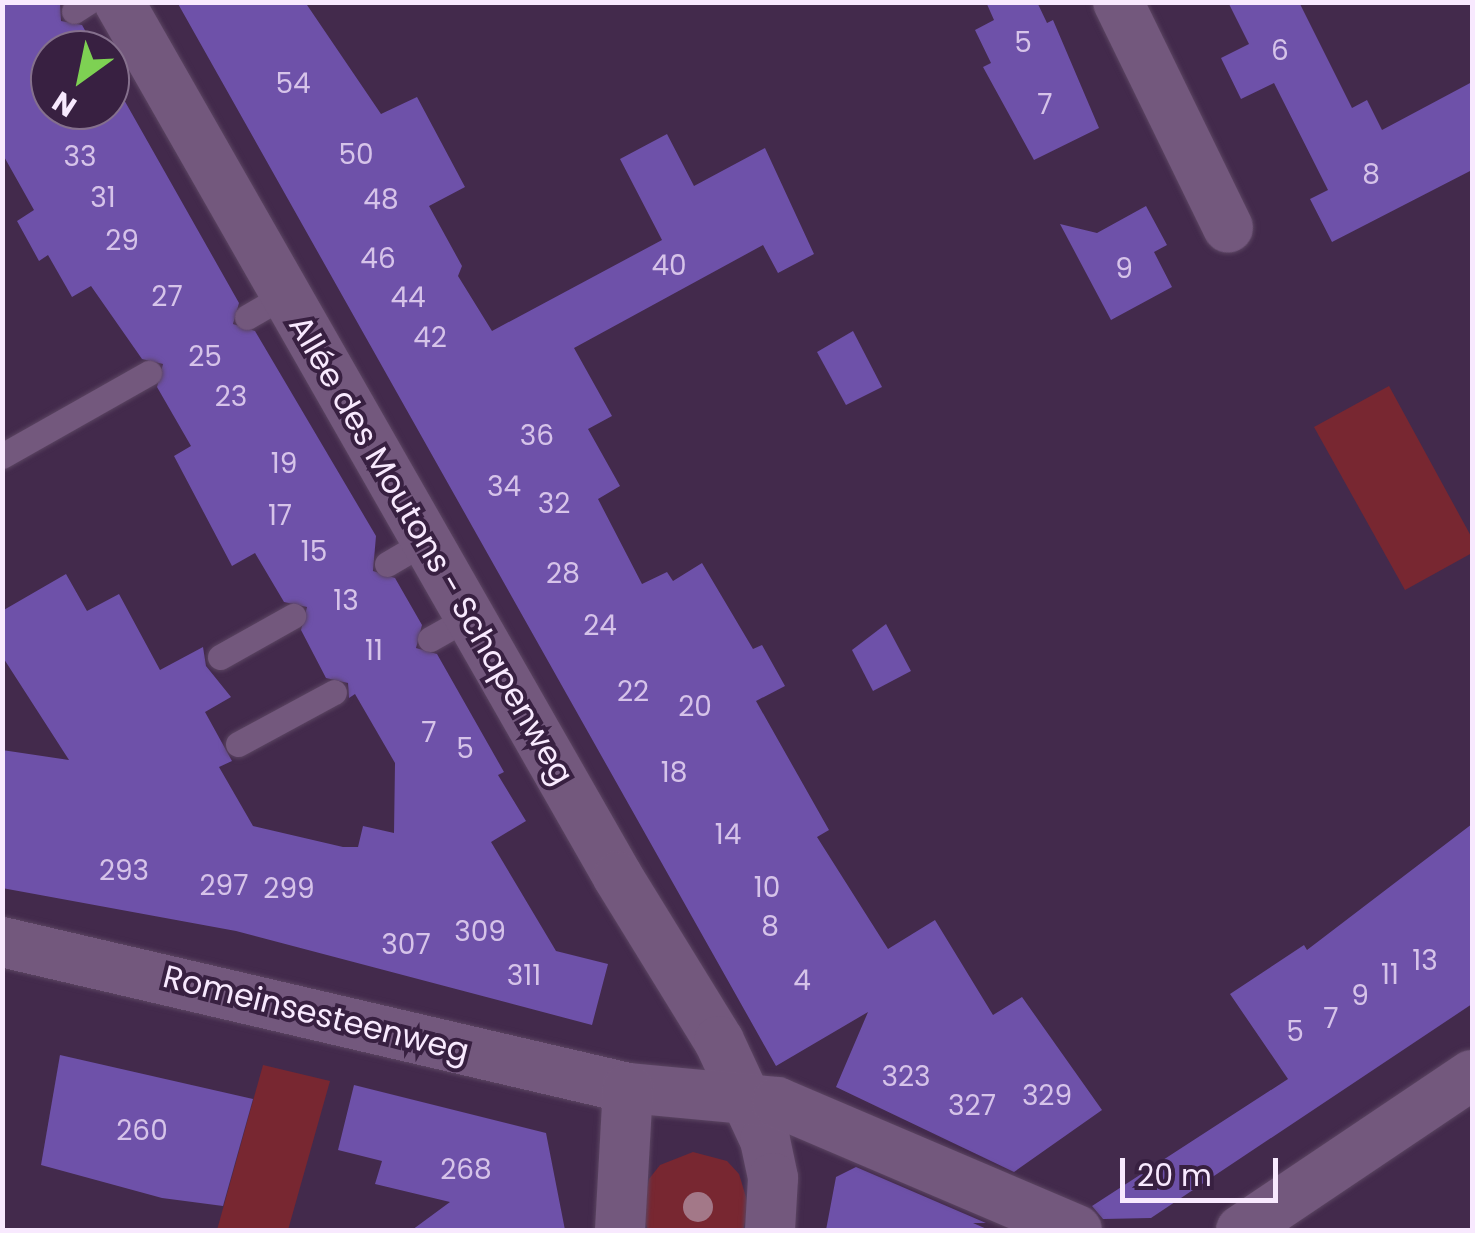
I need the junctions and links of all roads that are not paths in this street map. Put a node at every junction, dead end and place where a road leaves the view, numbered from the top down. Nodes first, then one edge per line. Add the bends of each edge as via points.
1 (1118, 2) edge
2 (93, 5) edge
3 (1228, 228) dead end
4 (149, 373) dead end
5 (2, 456) edge
6 (293, 616) dead end
7 (220, 657) dead end
8 (334, 692) dead end
9 (238, 744) dead end
10 (2, 942) edge
11 (1472, 1075) edge
12 (628, 1088) junction
13 (745, 1097) junction
14 (620, 1230) edge
15 (770, 1230) edge
16 (1076, 1230) edge
17 (1241, 1230) edge

1 - 3 street
2 - 13 street, Allée des Moutons - Schapenweg via 450,628 697,1000
4 - 5 lane
6 - 7 lane
8 - 9 lane
10 - 12 street, Romeinsesteenweg
11 - 17 street
12 - 13 street, Romeinsesteenweg
12 - 14 street
13 - 15 street via 772,1178
13 - 16 street, Romeinsesteenweg via 826,1120

